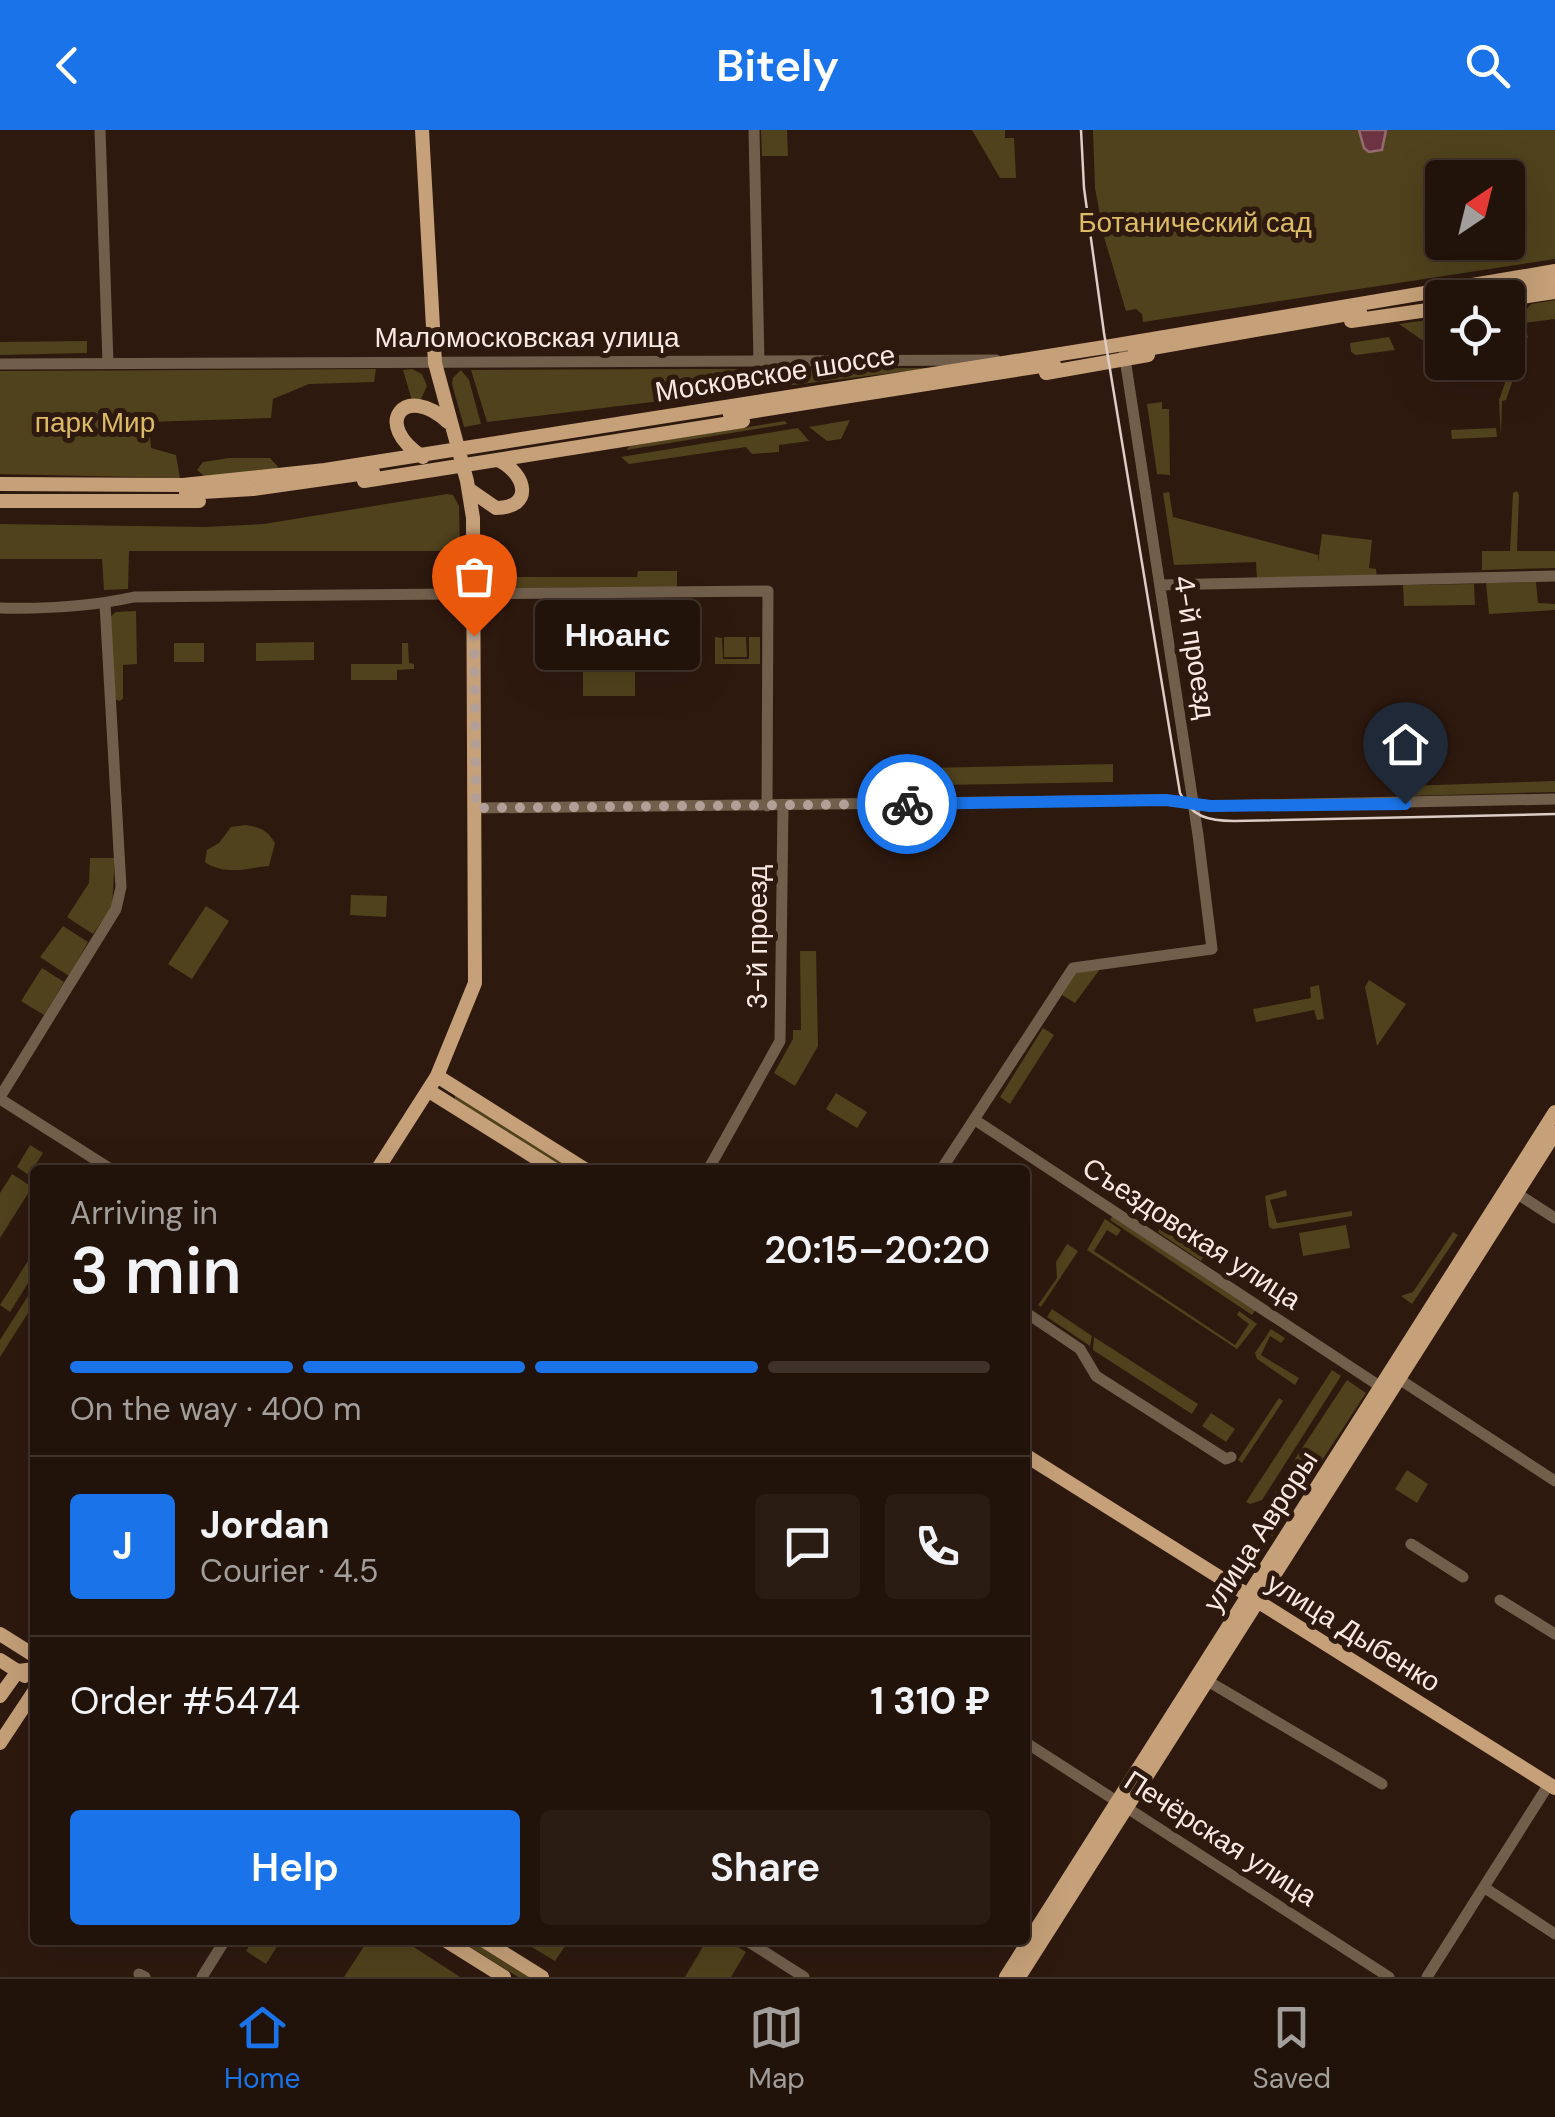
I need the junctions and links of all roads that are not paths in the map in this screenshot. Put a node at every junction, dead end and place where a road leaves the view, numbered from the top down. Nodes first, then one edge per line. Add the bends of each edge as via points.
1 (100, 130) edge
2 (422, 130) edge
3 (754, 130) edge
4 (1555, 271) edge
5 (1555, 282) edge
6 (1525, 287) edge
7 (1555, 292) edge
8 (1525, 296) edge
9 (1425, 302) edge
10 (1425, 310) edge
11 (1124, 352) junction
12 (1010, 361) junction
13 (759, 362) junction
14 (108, 363) junction
15 (434, 363) junction
16 (0, 364) edge
17 (1053, 364) junction
18 (449, 423) junction
19 (491, 457) junction
20 (460, 458) junction
21 (426, 459) junction
22 (0, 484) edge
23 (470, 490) junction
24 (0, 492) edge
25 (0, 501) edge
26 (1555, 576) edge
27 (1160, 585) junction
28 (474, 592) junction
29 (105, 604) junction
30 (0, 608) edge
31 (1555, 798) edge
32 (1194, 804) junction
33 (767, 806) junction
34 (783, 806) junction
35 (476, 808) junction
36 (436, 1076) junction
37 (429, 1090) junction
38 (0, 1098) edge
39 (1555, 1112) edge
40 (975, 1120) junction
41 (1555, 1133) edge
42 (104, 1165) edge
43 (380, 1165) edge
44 (548, 1165) edge
45 (578, 1165) edge
46 (711, 1165) edge
47 (944, 1165) edge
48 (1516, 1193) junction
49 (1555, 1218) edge
50 (1030, 1315) edge
51 (1399, 1378) junction
52 (1381, 1388) junction
53 (1231, 1456) dead end
54 (1030, 1457) edge
55 (1555, 1481) edge
56 (1411, 1544) dead end
57 (1463, 1577) dead end
58 (1253, 1598) junction
59 (1500, 1600) dead end
60 (0, 1634) edge
61 (1555, 1634) edge
62 (30, 1653) edge
63 (0, 1660) edge
64 (30, 1670) edge
65 (18, 1671) junction
66 (30, 1679) edge
67 (1206, 1680) junction
68 (0, 1696) edge
69 (30, 1698) edge
70 (0, 1744) edge
71 (1030, 1745) edge
72 (1382, 1784) dead end
73 (1552, 1786) edge
74 (1122, 1805) junction
75 (1485, 1888) junction
76 (1555, 1934) edge
77 (1030, 1941) edge
78 (222, 1945) edge
79 (454, 1945) edge
80 (491, 1945) edge
81 (757, 1945) edge
82 (1028, 1945) edge
83 (202, 1977) edge
84 (504, 1977) edge
85 (542, 1977) edge
86 (804, 1977) edge
87 (1006, 1977) edge
88 (1018, 1977) edge
89 (1389, 1977) edge
90 (1427, 1977) edge

1 - 14 street
2 - 15 main road
3 - 13 street
4 - 11 main road, Московское шоссе
5 - 6 main road
7 - 8 main road
9 - 11 main road, Московское шоссе
10 - 11 main road, Московское шоссе
11 - 12 main road, Московское шоссе
11 - 17 main road, Московское шоссе
11 - 19 main road, Московское шоссе
11 - 27 street, 4-й проезд
12 - 13 street, Маломосковская улица
12 - 17 street, Маломосковская улица
12 - 20 main road, Московское шоссе
13 - 15 street, Маломосковская улица
14 - 15 street, Маломосковская улица
14 - 16 street, Маломосковская улица
15 - 18 main road
17 - 19 main road, Московское шоссе
18 - 20 main road
18 - 21 main road via 425,405 402,412 399,437
19 - 20 main road, Московское шоссе
19 - 23 main road via 520,476 517,501 496,508
20 - 21 main road, Московское шоссе
20 - 23 main road
20 - 25 main road, Московское шоссе via 234,500
21 - 22 main road, Московское шоссе via 183,486
21 - 24 main road, Московское шоссе via 205,494
23 - 28 main road
26 - 27 street
27 - 32 street, 4-й проезд
28 - 29 street via 134,597
28 - 33 street via 768,591
28 - 35 main road
29 - 30 street
29 - 38 street via 121,887 116,909
31 - 32 street
32 - 34 street
32 - 40 street, 4-й проезд via 1212,949 1073,968
33 - 34 street
33 - 35 street
34 - 46 street, 3-й проезд via 780,1041
35 - 36 main road via 475,983
36 - 37 main road
36 - 45 main road
37 - 43 main road
37 - 44 main road
38 - 42 street
39 - 52 main road, улица Авроры
40 - 47 street
40 - 52 street, Съездовская улица
41 - 48 main road, улица Авроры
48 - 49 street
48 - 51 main road, улица Авроры
50 - 53 street via 1080,1349 1096,1376 1226,1460
51 - 55 street
51 - 58 main road, улица Авроры
52 - 58 main road, улица Авроры
54 - 58 main road, улица Дыбенко
56 - 57 street
58 - 67 main road, улица Авроры
58 - 73 main road, улица Дыбенко
58 - 74 main road, улица Авроры
59 - 61 street
60 - 62 main road
63 - 65 main road
64 - 65 main road
65 - 66 main road
65 - 68 main road
67 - 72 street
67 - 74 main road, улица Авроры
69 - 70 main road
71 - 74 street, Печёрская улица
73 - 75 street
74 - 77 main road, улица Авроры
74 - 88 main road, улица Авроры
74 - 89 street, Печёрская улица
75 - 76 street
75 - 90 street
78 - 83 street
79 - 84 main road
80 - 85 main road
81 - 86 street
82 - 87 main road, улица Авроры

